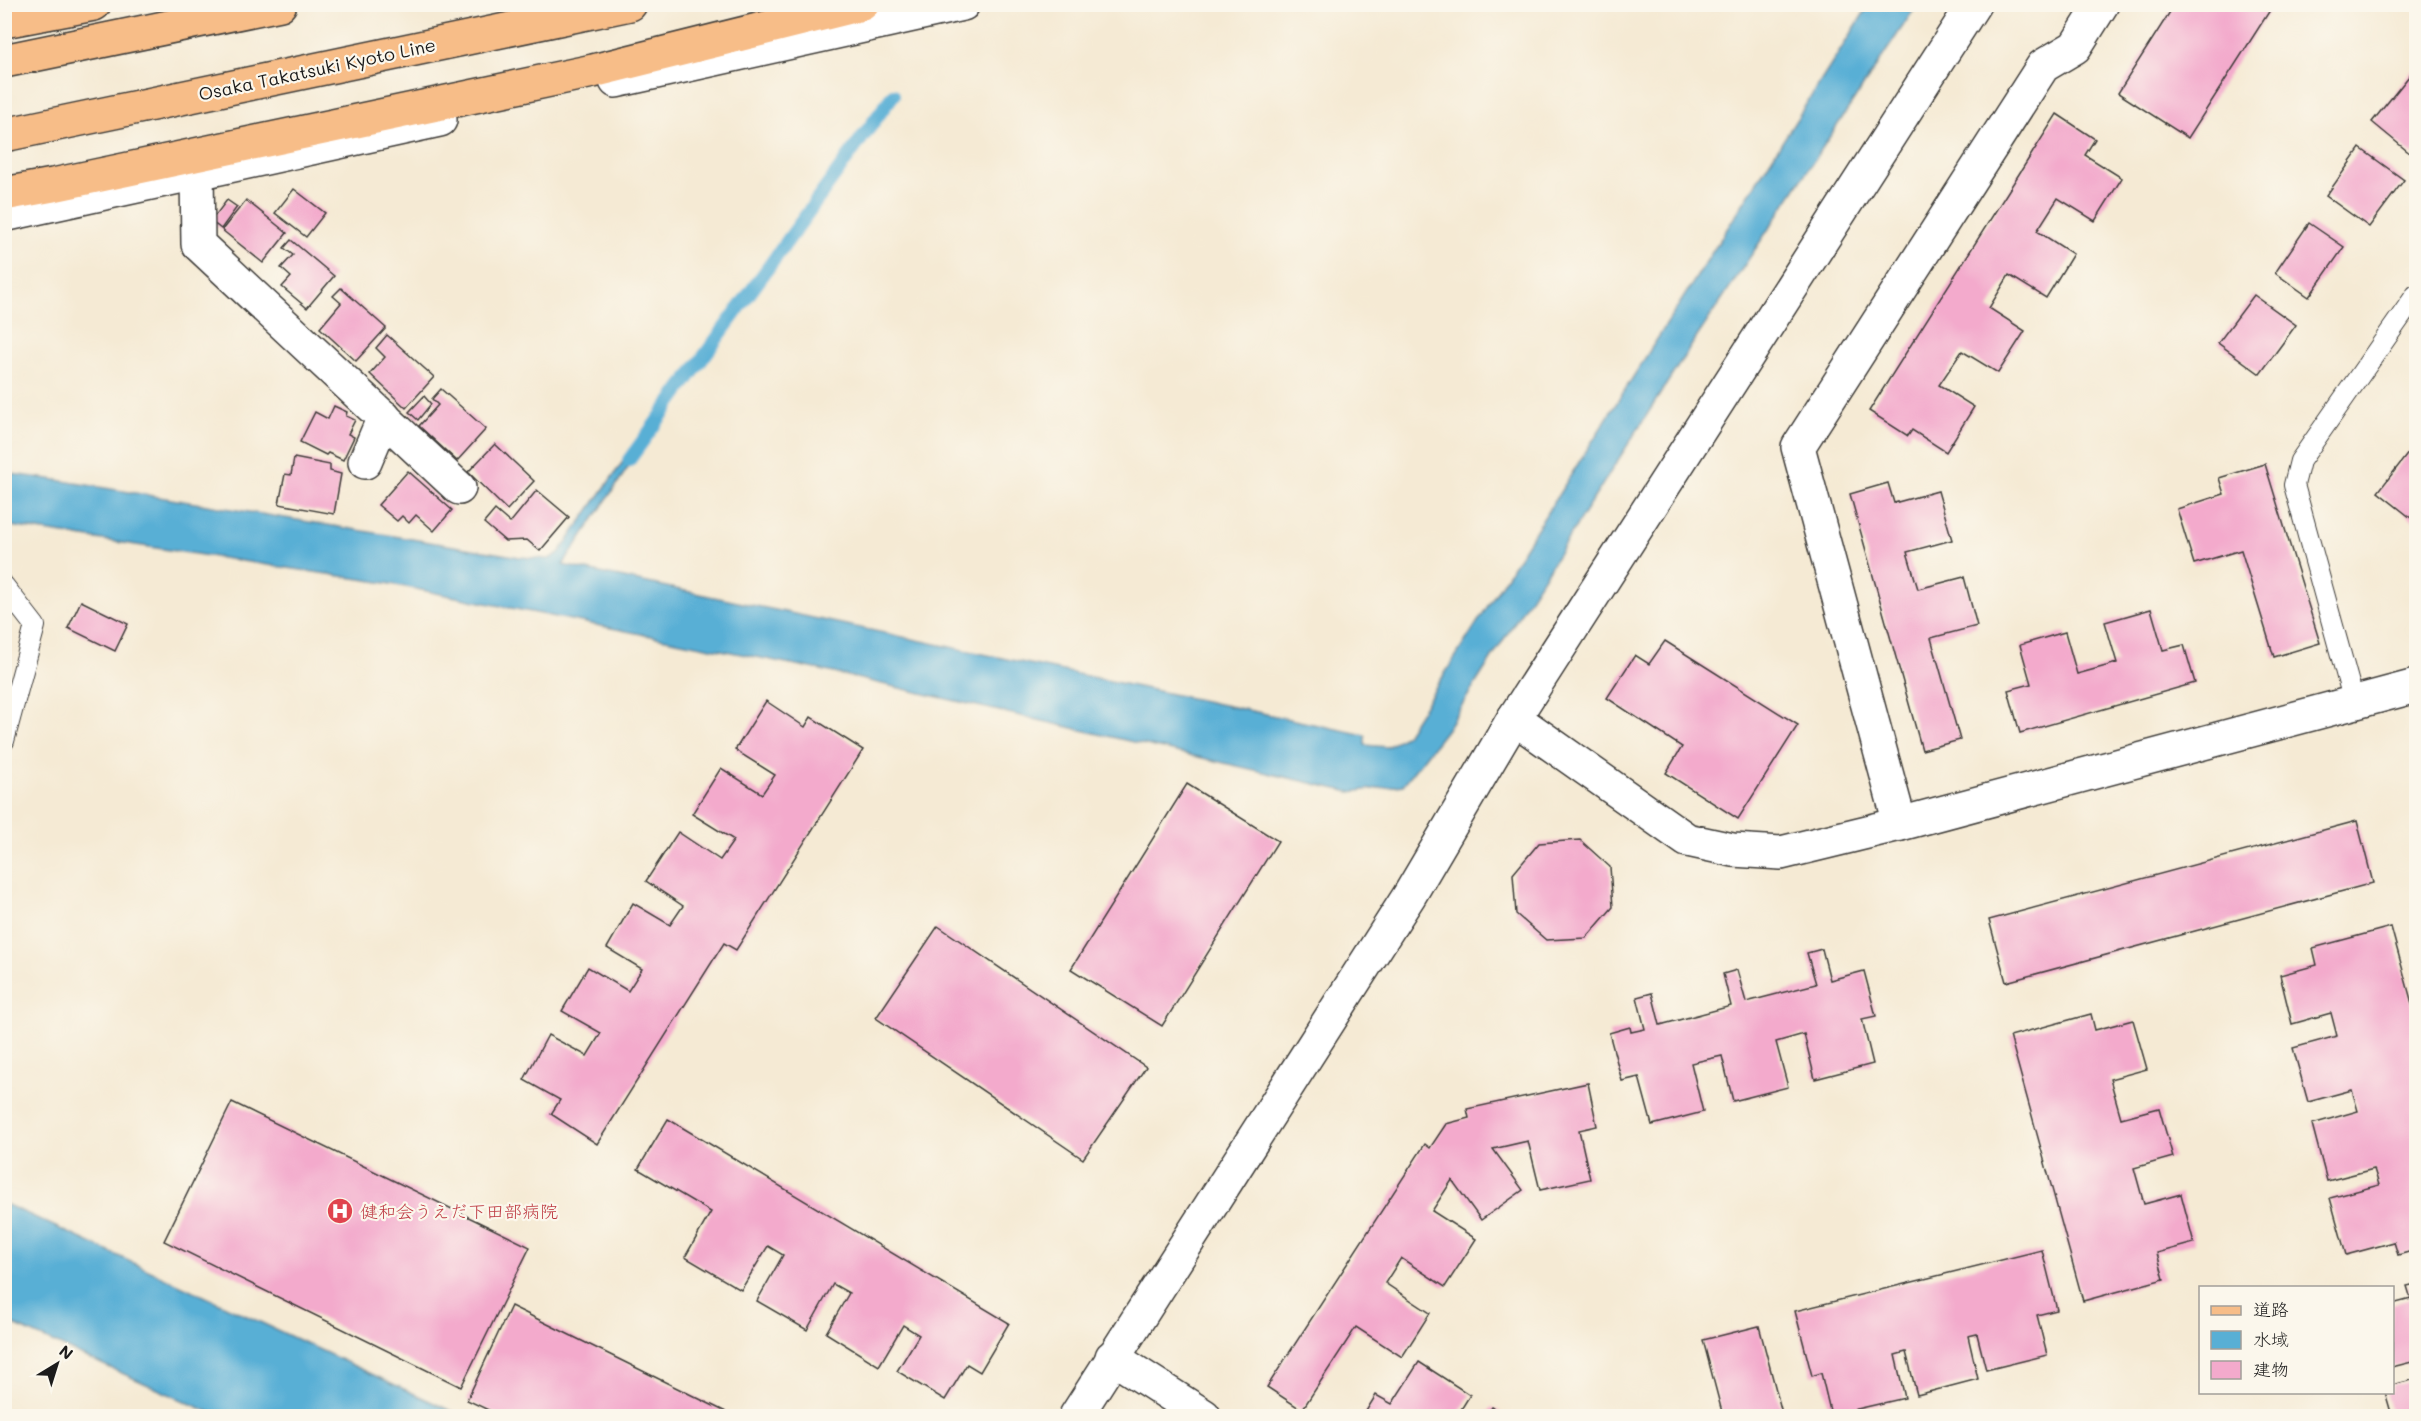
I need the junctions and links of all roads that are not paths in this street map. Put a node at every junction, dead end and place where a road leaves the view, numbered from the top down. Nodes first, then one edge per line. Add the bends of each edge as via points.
1 (27, 4) edge
2 (94, 4) edge
3 (280, 4) edge
4 (630, 4) edge
5 (862, 4) edge
6 (963, 4) edge
7 (1974, 4) edge
8 (2102, 4) edge
9 (4, 10) edge
10 (4, 21) edge
11 (4, 61) edge
12 (4, 135) edge
13 (197, 173) junction
14 (4, 194) edge
15 (4, 215) edge
16 (2416, 295) edge
17 (384, 417) junction
18 (365, 462) dead end
19 (459, 488) dead end
20 (4, 586) edge
21 (2416, 686) edge
22 (2354, 702) junction
23 (1514, 718) junction
24 (4, 741) edge
25 (1900, 824) junction
26 (1112, 1357) junction
27 (1076, 1416) edge
28 (1204, 1416) edge

1 - 9 street
2 - 10 main road
3 - 11 main road
4 - 12 main road, Osaka Takatsuki Kyoto Line
5 - 14 main road via 593,71
6 - 13 street
7 - 23 street
8 - 25 street via 2075,47 2043,66 1798,447
13 - 15 street
13 - 17 street via 198,244
16 - 22 lane via 2300,461 2294,485
17 - 18 street
17 - 19 street
20 - 24 lane via 34,626
21 - 22 street
22 - 25 street
23 - 25 street via 1687,840 1733,850 1781,853
23 - 26 street via 1409,896
26 - 27 street
26 - 28 street

